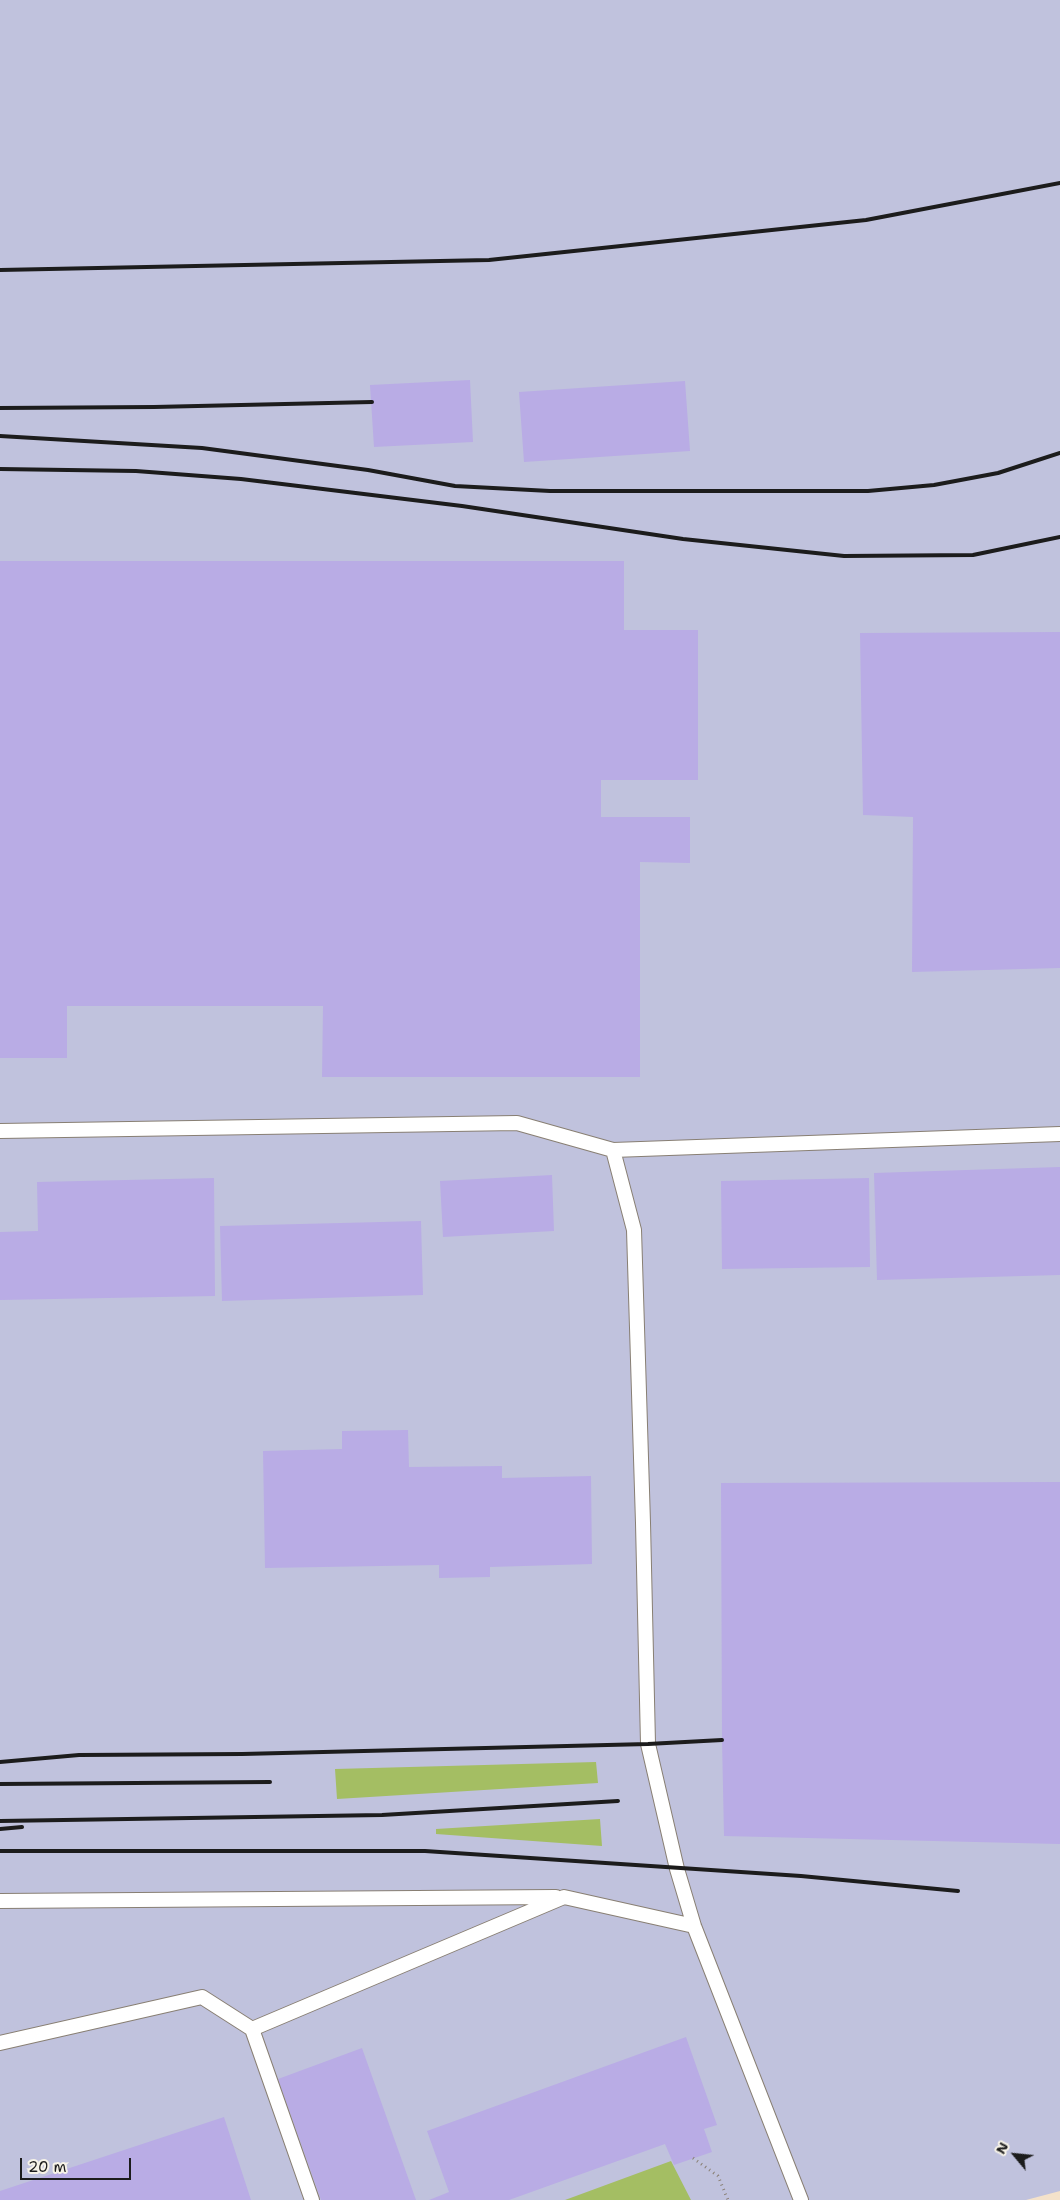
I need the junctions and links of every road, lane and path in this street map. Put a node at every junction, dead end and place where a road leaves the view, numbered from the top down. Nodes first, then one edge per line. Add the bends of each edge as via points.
1 (0, 1131) edge
2 (1060, 1134) edge
3 (613, 1150) junction
4 (564, 1897) junction
5 (0, 1901) edge
6 (694, 1926) junction
7 (252, 2029) junction
8 (0, 2043) edge
9 (693, 2158) dead end
10 (312, 2200) edge
11 (728, 2200) edge
12 (801, 2200) edge

1 - 3 lane via 517,1124
2 - 3 lane
3 - 6 lane via 634,1230 648,1744 677,1869
4 - 5 lane
4 - 6 lane
4 - 7 lane
6 - 12 lane
7 - 8 lane via 202,1997
7 - 10 lane
9 - 11 path via 718,2176

